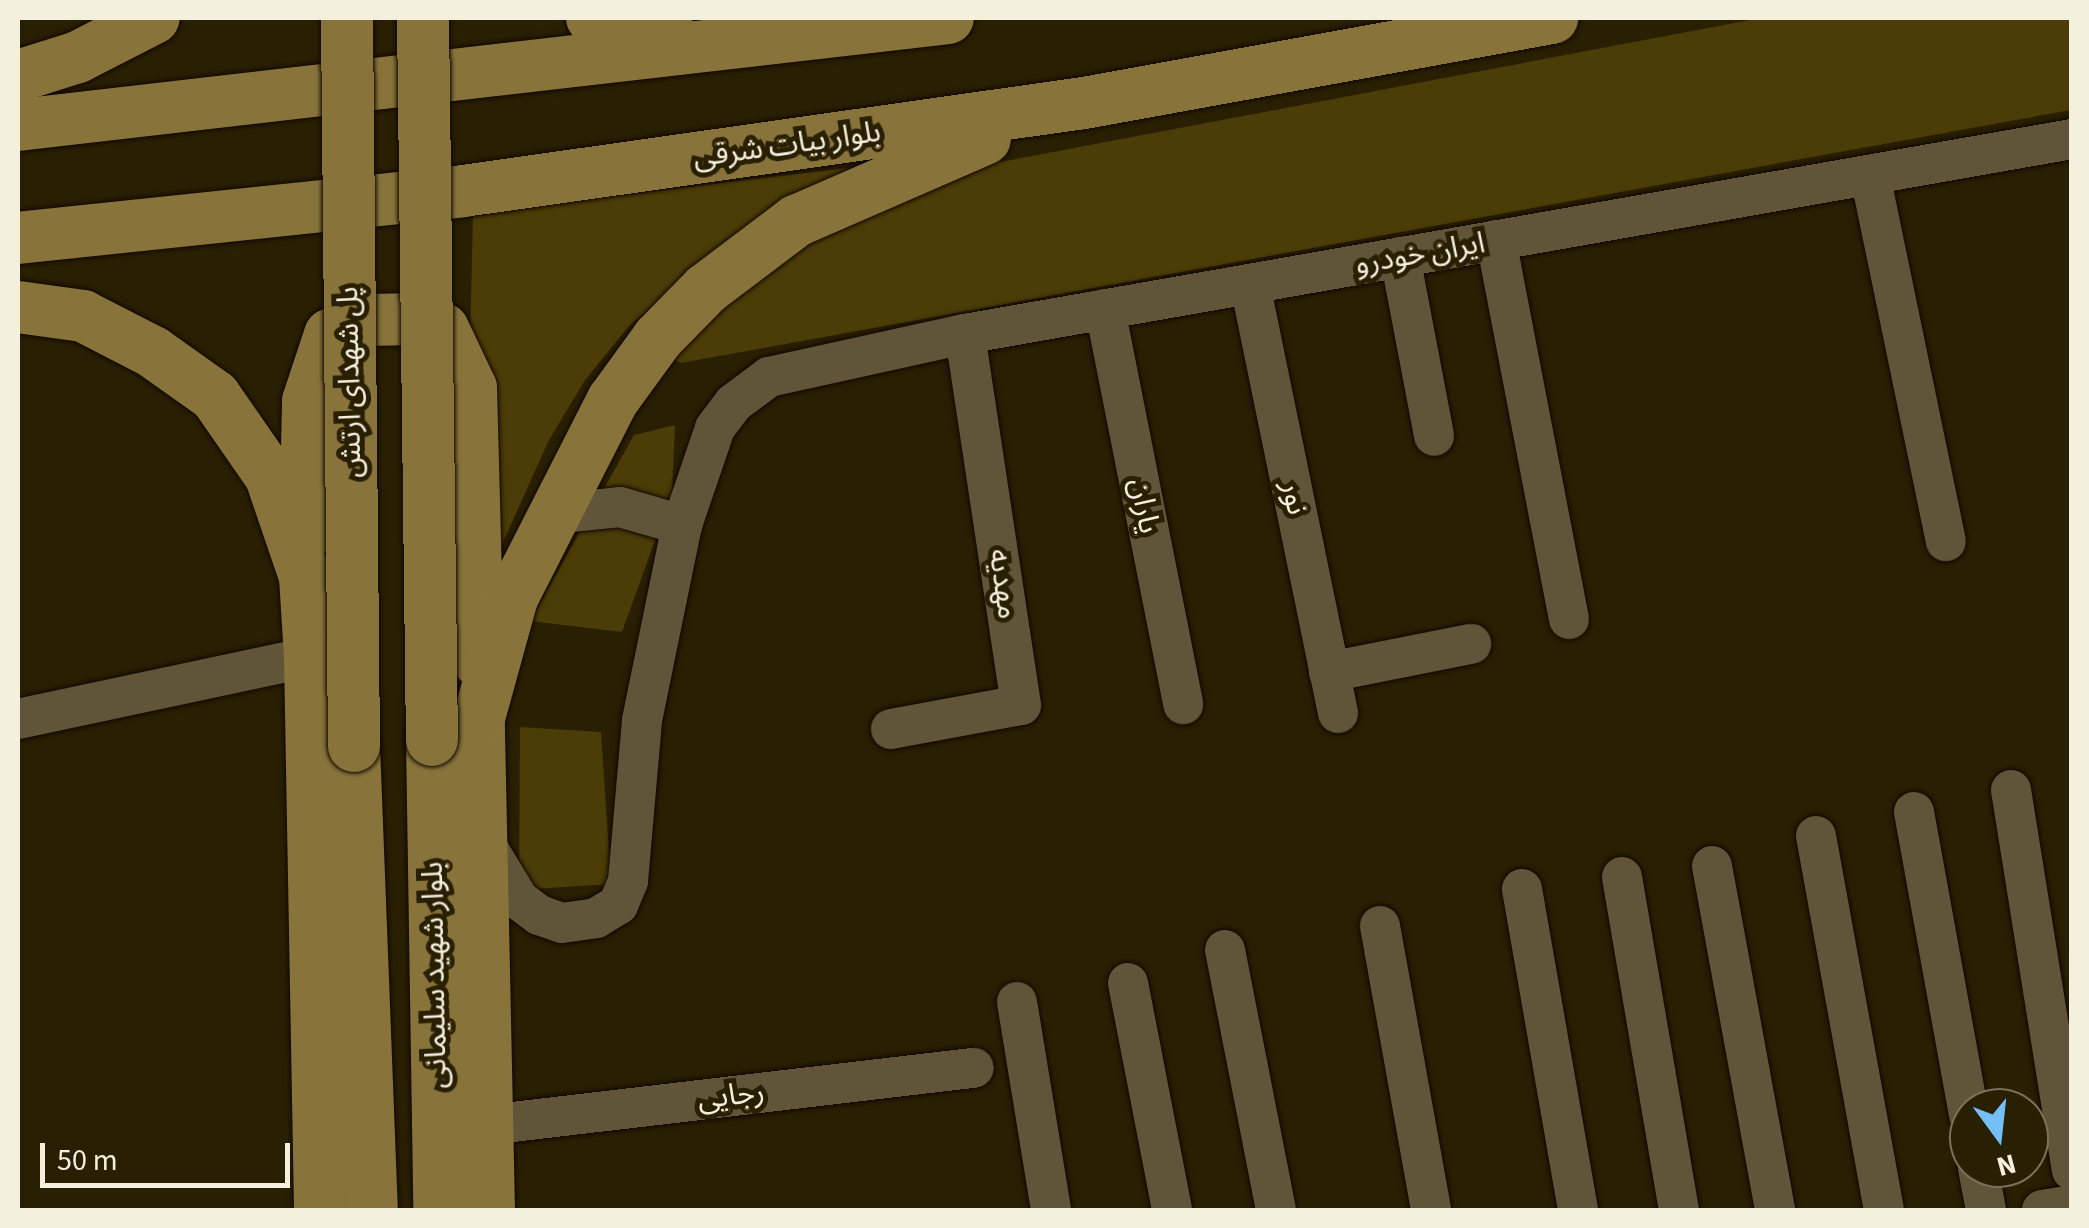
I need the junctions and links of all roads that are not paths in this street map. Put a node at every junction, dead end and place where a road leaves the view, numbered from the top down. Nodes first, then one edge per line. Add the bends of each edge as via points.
1 (154, 18) edge
2 (347, 18) edge
3 (422, 18) edge
4 (592, 18) edge
5 (948, 18) edge
6 (1552, 18) edge
7 (838, 25) edge
8 (716, 48) junction
9 (18, 76) edge
10 (1084, 103) junction
11 (18, 125) edge
12 (2072, 139) edge
13 (1870, 174) junction
14 (18, 238) edge
15 (1496, 240) junction
16 (1400, 257) junction
17 (1250, 284) junction
18 (18, 307) edge
19 (1106, 308) junction
20 (965, 334) junction
21 (1434, 436) dead end
22 (551, 514) junction
23 (682, 526) junction
24 (1946, 540) dead end
25 (304, 577) junction
26 (1569, 619) dead end
27 (1471, 644) dead end
28 (310, 657) junction
29 (1329, 672) junction
30 (1183, 704) dead end
31 (1338, 712) dead end
32 (480, 718) junction
33 (18, 719) edge
34 (891, 729) dead end
35 (2011, 790) dead end
36 (1914, 812) dead end
37 (480, 836) junction
38 (1816, 836) dead end
39 (1712, 866) dead end
40 (1622, 877) dead end
41 (1522, 889) dead end
42 (1380, 926) dead end
43 (1225, 950) dead end
44 (1128, 983) dead end
45 (1016, 1002) dead end
46 (974, 1068) dead end
47 (1964, 1088) edge
48 (487, 1125) junction
49 (2072, 1170) edge
50 (320, 1210) edge
51 (372, 1210) edge
52 (438, 1210) edge
53 (489, 1210) edge
54 (1050, 1210) edge
55 (1172, 1210) edge
56 (1276, 1210) edge
57 (1431, 1210) edge
58 (1578, 1210) edge
59 (1679, 1210) edge
60 (1775, 1210) edge
61 (1884, 1210) edge

1 - 9 main road via 78,57
2 - 51 main road, پل شهدای ارتش, bridge via 354,746
3 - 52 main road, بلوار شهید سلیمانی, bridge
4 - 8 main road via 625,32
5 - 7 main road
6 - 10 main road, بلوار بیات شرقی
7 - 8 main road
8 - 11 main road
10 - 14 main road, بلوار بیات شرقی via 463,191
10 - 22 main road via 843,196 752,250 658,338 613,400
12 - 13 street, ایران خودرو
13 - 15 street, ایران خودرو
13 - 24 street
15 - 16 street, ایران خودرو
15 - 26 street
16 - 17 street, ایران خودرو
16 - 21 street
17 - 19 street, ایران خودرو
17 - 29 street, نور
18 - 25 main road via 83,316 215,396 271,477
19 - 20 street, ایران خودرو
19 - 30 street, یاران
20 - 23 street, ایران خودرو via 769,377 734,403 716,428
20 - 34 street, مهدیه via 1021,705
22 - 23 street via 620,507
22 - 32 main road via 512,598
23 - 37 street via 642,720 628,881 618,905 596,918 562,923 539,915 519,900
25 - 28 main road
25 - 32 main road via 308,400 320,351 330,335 367,320 406,319 443,329 471,388
27 - 29 street
28 - 33 street
28 - 50 main road
29 - 31 street, نور
32 - 37 main road
35 - 49 street
36 - 47 street
37 - 48 main road
38 - 61 street
39 - 60 street
40 - 59 street
41 - 58 street
42 - 57 street
43 - 56 street
44 - 55 street
45 - 54 street
46 - 48 street, رجایی
48 - 53 main road

